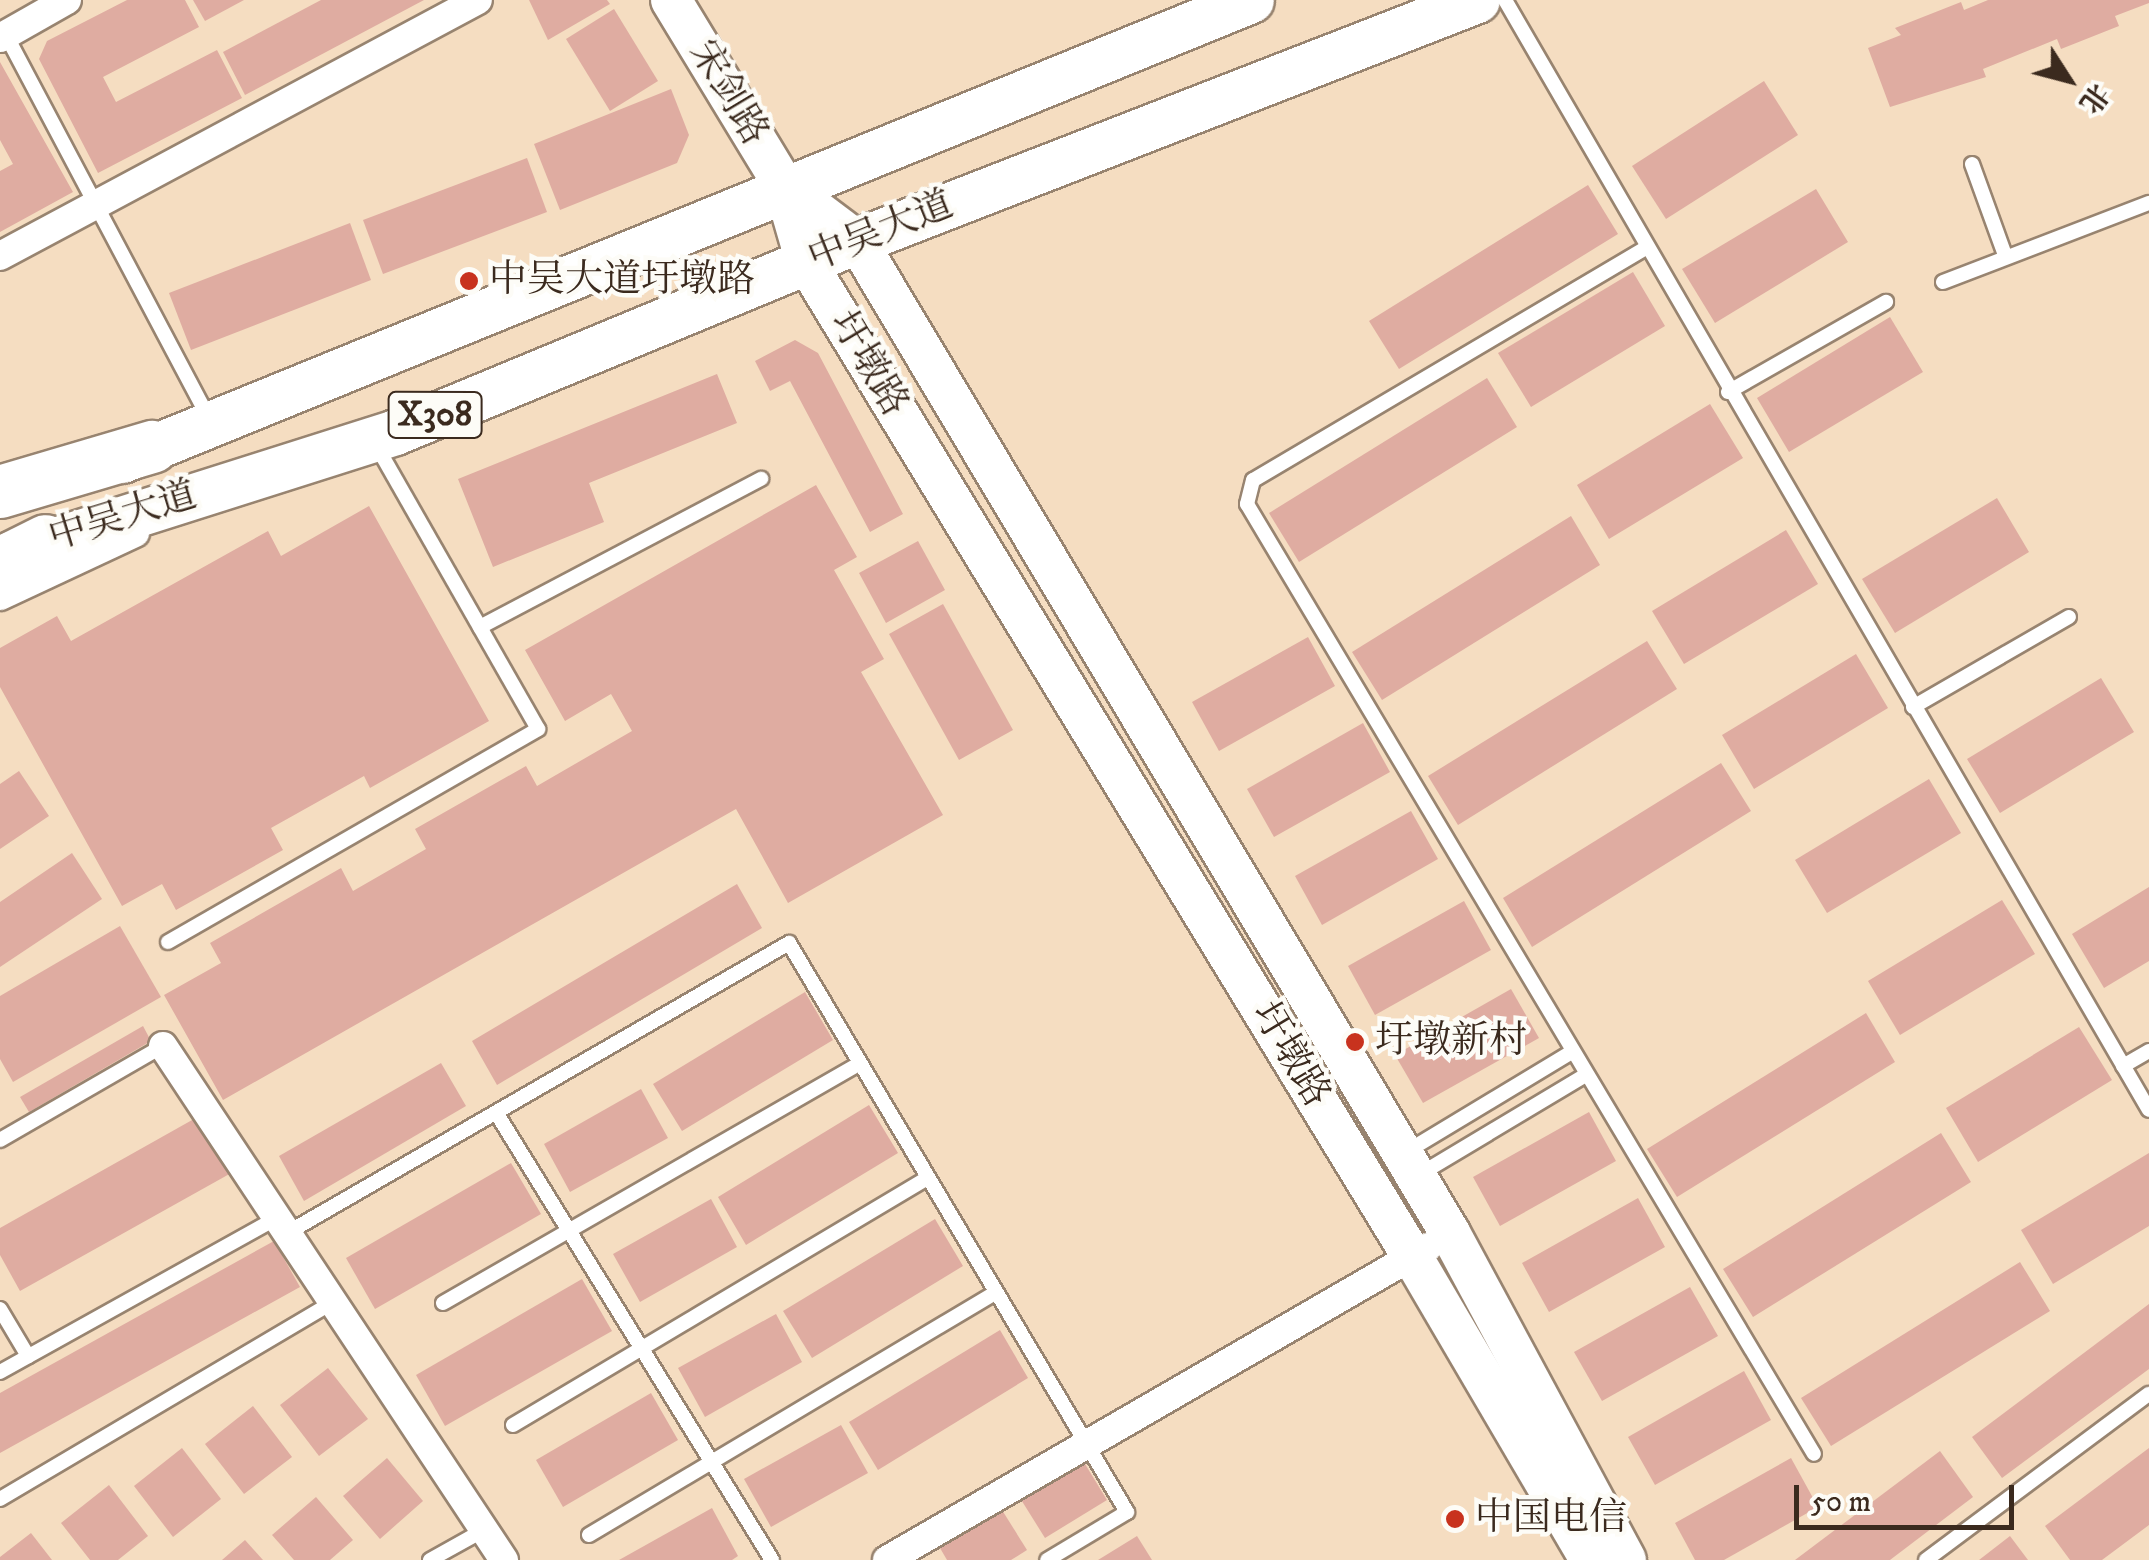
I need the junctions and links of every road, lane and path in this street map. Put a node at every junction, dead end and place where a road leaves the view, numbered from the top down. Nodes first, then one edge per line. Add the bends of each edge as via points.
1 (67, 0) edge
2 (478, 0) edge
3 (672, 0) edge
4 (1477, 0) edge
5 (1505, 0) edge
6 (1229, 4) edge
7 (3, 36) edge
8 (1972, 164) dead end
9 (784, 186) junction
10 (2149, 203) edge
11 (96, 205) junction
12 (858, 241) junction
13 (1644, 249) junction
14 (2005, 255) junction
15 (0, 256) edge
16 (806, 262) junction
17 (1943, 282) dead end
18 (1886, 302) dead end
19 (1728, 392) junction
20 (212, 423) junction
21 (372, 439) junction
22 (152, 447) junction
23 (261, 474) junction
24 (761, 480) dead end
25 (0, 492) edge
26 (0, 512) edge
27 (15, 554) edge
28 (0, 596) edge
29 (2069, 617) dead end
30 (480, 628) junction
31 (1913, 708) junction
32 (168, 942) dead end
33 (163, 1046) joint
34 (2149, 1051) edge
35 (1572, 1052) junction
36 (860, 1063) junction
37 (2123, 1066) junction
38 (1586, 1074) junction
39 (2149, 1110) edge
40 (497, 1114) junction
41 (0, 1140) edge
42 (1410, 1165) junction
43 (928, 1178) junction
44 (282, 1225) junction
45 (569, 1230) junction
46 (1450, 1233) junction
47 (1412, 1256) junction
48 (996, 1292) junction
49 (333, 1302) junction
50 (443, 1303) dead end
51 (0, 1309) edge
52 (641, 1348) junction
53 (28, 1356) junction
54 (0, 1372) edge
55 (2149, 1394) edge
56 (512, 1425) dead end
57 (1086, 1444) junction
58 (1814, 1454) dead end
59 (712, 1462) junction
60 (0, 1499) edge
61 (484, 1530) junction
62 (589, 1536) dead end
63 (430, 1560) edge
64 (504, 1560) edge
65 (772, 1560) edge
66 (887, 1560) edge
67 (1047, 1560) edge
68 (1590, 1560) edge
69 (1626, 1560) edge
70 (1926, 1560) edge

1 - 7 street
2 - 11 street
3 - 9 main road, 宋剑路
4 - 12 main road, 中吴大道 / X308
5 - 13 lane
6 - 9 main road, 中吴大道 / X308
7 - 11 lane
8 - 14 lane
9 - 12 main road, 圩墩路
9 - 16 main road, 圩墩路
9 - 20 main road, 中吴大道 / X308
10 - 14 lane
11 - 15 street
11 - 20 lane
12 - 16 main road, 中吴大道 / X308
12 - 42 main road, 圩墩路
13 - 19 lane
13 - 35 lane via 1253,480 1247,504
14 - 17 lane
16 - 21 main road, 中吴大道 / X308
16 - 47 main road, 圩墩路
18 - 19 lane
19 - 31 lane
20 - 22 main road, 中吴大道 / X308
21 - 23 main road, 中吴大道 / X308
21 - 30 lane
22 - 25 highway
22 - 26 main road, 中吴大道 / X308
23 - 27 main road, 中吴大道 / X308
23 - 28 street
24 - 30 lane
29 - 31 lane
30 - 32 lane via 538,729
31 - 37 lane
33 - 41 lane
33 - 44 street
34 - 37 lane
35 - 38 lane
35 - 42 lane
36 - 40 lane via 789,943
36 - 43 lane
36 - 45 lane
37 - 39 lane
38 - 42 lane
38 - 58 lane
40 - 44 lane
40 - 45 lane
42 - 46 main road, 圩墩路
43 - 48 lane
43 - 52 lane
44 - 49 street
44 - 53 lane
45 - 50 lane
45 - 52 lane
46 - 47 street
46 - 69 main road, 圩墩路
47 - 57 street
47 - 68 main road, 圩墩路
48 - 57 lane
48 - 59 lane
49 - 60 lane
49 - 61 street
51 - 53 lane
52 - 56 lane
52 - 59 lane
53 - 54 lane
55 - 70 lane
57 - 66 street
57 - 67 lane via 1127,1512
59 - 62 lane
59 - 65 lane
61 - 63 lane
61 - 64 street

